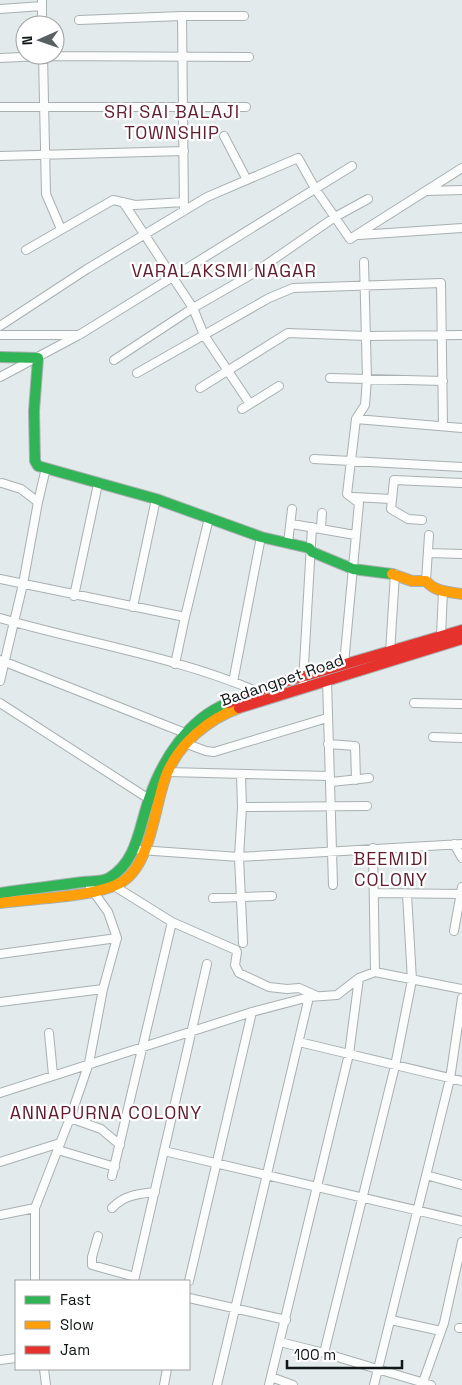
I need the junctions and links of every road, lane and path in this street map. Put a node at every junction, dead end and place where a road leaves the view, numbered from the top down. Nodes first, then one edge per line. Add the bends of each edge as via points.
1 (42, 3) edge
2 (0, 10) edge
3 (182, 16) junction
4 (244, 16) dead end
5 (79, 20) dead end
6 (65, 55) edge
7 (15, 57) edge
8 (184, 57) junction
9 (249, 57) dead end
10 (0, 58) edge
11 (43, 65) edge
12 (45, 105) junction
13 (184, 106) junction
14 (0, 107) edge
15 (246, 107) dead end
16 (224, 136) dead end
17 (184, 151) junction
18 (47, 155) junction
19 (0, 156) edge
20 (352, 166) dead end
21 (462, 168) edge
22 (247, 180) junction
23 (316, 190) junction
24 (462, 190) edge
25 (426, 191) junction
26 (368, 199) dead end
27 (123, 202) junction
28 (184, 202) junction
29 (184, 211) junction
30 (336, 218) junction
31 (462, 228) edge
32 (61, 229) junction
33 (146, 233) junction
34 (359, 235) junction
35 (26, 250) dead end
36 (364, 262) dead end
37 (171, 276) junction
38 (365, 287) junction
39 (193, 308) junction
40 (0, 326) edge
41 (0, 335) edge
42 (79, 335) junction
43 (204, 335) junction
44 (443, 335) junction
45 (462, 335) edge
46 (366, 336) junction
47 (0, 357) edge
48 (38, 358) junction
49 (114, 360) dead end
50 (227, 372) junction
51 (137, 373) dead end
52 (0, 377) edge
53 (330, 378) dead end
54 (367, 379) junction
55 (443, 380) junction
56 (279, 386) dead end
57 (200, 388) dead end
58 (250, 404) junction
59 (242, 409) dead end
60 (356, 418) junction
61 (443, 426) junction
62 (462, 428) edge
63 (314, 459) dead end
64 (352, 460) junction
65 (462, 467) edge
66 (46, 468) junction
67 (462, 483) edge
68 (1, 484) edge
69 (98, 484) junction
70 (354, 497) junction
71 (156, 498) junction
72 (391, 499) junction
73 (38, 502) junction
74 (292, 508) dead end
75 (322, 513) dead end
76 (209, 518) junction
77 (422, 520) dead end
78 (292, 524) junction
79 (312, 527) junction
80 (321, 528) junction
81 (355, 535) junction
82 (429, 535) dead end
83 (261, 536) junction
84 (288, 543) junction
85 (312, 552) junction
86 (429, 553) junction
87 (462, 554) edge
88 (354, 569) junction
89 (395, 574) junction
90 (0, 579) edge
91 (426, 581) junction
92 (23, 584) junction
93 (443, 591) junction
94 (462, 594) edge
95 (74, 596) junction
96 (133, 607) junction
97 (185, 617) junction
98 (0, 618) edge
99 (14, 622) junction
100 (462, 630) edge
101 (441, 636) junction
102 (462, 639) edge
103 (390, 652) junction
104 (3, 661) edge
105 (175, 664) junction
106 (344, 664) junction
107 (327, 680) junction
108 (0, 681) edge
109 (234, 682) junction
110 (303, 682) junction
111 (256, 691) junction
112 (0, 702) edge
113 (414, 703) dead end
114 (462, 704) edge
115 (327, 718) junction
116 (433, 737) dead end
117 (186, 738) junction
118 (462, 738) edge
119 (328, 744) junction
120 (167, 772) junction
121 (241, 775) junction
122 (369, 778) dead end
123 (330, 779) junction
124 (356, 780) junction
125 (149, 799) junction
126 (367, 806) dead end
127 (242, 807) junction
128 (331, 807) junction
129 (458, 844) edge
130 (373, 848) junction
131 (139, 850) junction
132 (333, 850) junction
133 (239, 857) junction
134 (462, 858) edge
135 (110, 882) junction
136 (333, 885) dead end
137 (89, 886) junction
138 (462, 892) edge
139 (0, 893) edge
140 (375, 893) junction
141 (407, 894) junction
142 (272, 896) dead end
143 (241, 897) junction
144 (213, 898) dead end
145 (0, 902) edge
146 (172, 922) junction
147 (454, 931) dead end
148 (117, 938) junction
149 (243, 942) dead end
150 (0, 954) edge
151 (207, 964) dead end
152 (375, 972) junction
153 (360, 978) junction
154 (412, 980) junction
155 (103, 988) junction
156 (462, 989) edge
157 (313, 997) junction
158 (462, 998) edge
159 (0, 1002) edge
160 (252, 1012) junction
161 (190, 1032) junction
162 (49, 1033) dead end
163 (299, 1042) junction
164 (144, 1045) junction
165 (349, 1054) junction
166 (89, 1063) junction
167 (395, 1066) junction
168 (53, 1075) junction
169 (450, 1079) junction
170 (462, 1081) edge
171 (0, 1093) edge
172 (70, 1118) junction
173 (120, 1145) junction
174 (59, 1146) junction
175 (164, 1151) junction
176 (0, 1162) edge
177 (215, 1165) junction
178 (114, 1167) junction
179 (266, 1175) junction
180 (426, 1175) junction
181 (112, 1176) dead end
182 (462, 1185) edge
183 (317, 1188) junction
184 (155, 1192) junction
185 (364, 1198) junction
186 (35, 1208) junction
187 (112, 1208) dead end
188 (417, 1211) junction
189 (0, 1215) edge
190 (462, 1221) edge
191 (98, 1236) dead end
192 (462, 1242) edge
193 (134, 1279) edge
194 (35, 1280) edge
195 (189, 1280) edge
196 (190, 1298) edge
197 (235, 1307) junction
198 (286, 1320) junction
199 (391, 1320) junction
200 (441, 1331) junction
201 (280, 1342) junction
202 (324, 1352) junction
203 (15, 1358) edge
204 (0, 1360) edge
205 (380, 1369) junction
206 (47, 1370) edge
207 (167, 1370) edge
208 (270, 1381) edge
209 (425, 1384) edge
210 (46, 1385) edge
211 (164, 1385) edge
212 (217, 1385) edge
213 (293, 1385) edge
214 (374, 1385) edge

1 - 2 street
3 - 4 street
3 - 5 street
3 - 8 street
6 - 8 street
7 - 10 street
8 - 9 street
8 - 13 street
11 - 12 street
12 - 13 street
12 - 14 street
12 - 18 street
13 - 15 street
13 - 17 street
16 - 22 street
17 - 18 street
17 - 28 street
18 - 19 street
18 - 32 street via 46,194
20 - 23 street
21 - 25 street
22 - 23 street via 298,158
22 - 29 street
23 - 30 street
23 - 37 street
24 - 25 street
25 - 34 street
26 - 30 street
27 - 28 street via 134,205
27 - 32 street via 112,200
27 - 33 street
28 - 29 street
29 - 33 street
30 - 34 street via 348,238
30 - 39 street via 254,273
31 - 34 street
32 - 35 street
33 - 37 street
33 - 40 street
36 - 38 street
37 - 39 street
37 - 42 street
38 - 43 street via 293,288
38 - 44 street via 441,283
38 - 46 street
39 - 43 street
39 - 49 street
41 - 42 street
42 - 48 street
43 - 50 street
43 - 51 street
44 - 45 street
44 - 46 street
44 - 55 street
46 - 50 street via 288,334
46 - 54 street
47 - 48 main road
48 - 52 street
48 - 66 main road via 35,461 38,466
50 - 57 street
50 - 58 street
53 - 54 street
54 - 55 street
54 - 60 street via 365,405
55 - 61 street
56 - 58 street
58 - 59 street
60 - 61 street
60 - 64 street
61 - 62 street
63 - 64 street
64 - 65 street
64 - 70 street via 347,494
66 - 69 main road
66 - 73 street
67 - 72 street via 394,480
68 - 73 street via 21,489
69 - 71 main road
69 - 95 street
70 - 72 street
70 - 81 street via 359,503
71 - 76 main road
71 - 96 street
72 - 77 street via 391,509 408,519
73 - 92 street
74 - 78 street
75 - 80 street
76 - 83 main road
76 - 97 street
78 - 79 street
78 - 84 street
79 - 80 street
79 - 85 street
80 - 81 street
81 - 88 street
82 - 86 street
83 - 84 main road
83 - 109 street
84 - 85 main road via 309,548
85 - 88 main road
85 - 110 street
86 - 87 street
86 - 91 street
88 - 89 main road
88 - 106 street
89 - 91 main road via 412,581
89 - 103 street
90 - 92 street
91 - 93 main road
92 - 95 street
92 - 99 street
93 - 94 main road
93 - 101 street
95 - 96 street
96 - 97 street
97 - 105 street
98 - 99 street
99 - 104 street
99 - 105 street
100 - 101 main road, Badangpet Road
101 - 103 main road, Badangpet Road
102 - 107 main road, Badangpet Road
103 - 106 main road, Badangpet Road
104 - 108 street
104 - 117 street
105 - 109 street
106 - 110 main road, Badangpet Road
107 - 110 main road, Badangpet Road
107 - 115 street
109 - 111 street
110 - 111 main road, Badangpet Road
110 - 117 main road, Badangpet Road via 228,712
111 - 117 main road, Badangpet Road via 215,708
112 - 125 street
113 - 114 street
115 - 117 street via 214,752 206,751
115 - 119 street
116 - 118 street
117 - 120 main road, Badangpet Road
117 - 125 main road, Badangpet Road via 162,766
119 - 123 street
119 - 124 street via 355,746
120 - 121 street
120 - 131 main road, Badangpet Road
121 - 123 street
121 - 127 street
122 - 124 street
123 - 124 street
123 - 128 street
125 - 131 main road, Badangpet Road
126 - 128 street
127 - 128 street
127 - 133 street
128 - 132 street
129 - 130 street
129 - 134 street
130 - 132 street
130 - 140 street
131 - 133 street
131 - 135 main road, Badangpet Road via 134,871 125,880
132 - 133 street
132 - 136 street
133 - 143 street
135 - 137 main road, Badangpet Road
135 - 146 street
137 - 139 main road, Badangpet Road
137 - 145 main road, Badangpet Road
137 - 148 street via 108,912
138 - 141 street
138 - 147 street
140 - 141 street
140 - 152 street
141 - 154 street
142 - 143 street
143 - 144 street
143 - 149 street
146 - 157 street via 236,950 235,966 239,973 269,987 299,988
146 - 164 street
148 - 150 street
148 - 155 street
151 - 161 street
152 - 153 street
152 - 154 street
153 - 157 street via 337,995
153 - 165 street
154 - 156 street
154 - 167 street
155 - 159 street
155 - 166 street
157 - 160 street
157 - 163 street
158 - 169 street
160 - 161 street
160 - 177 street
161 - 164 street
161 - 175 street
162 - 168 street
163 - 165 street
163 - 179 street
164 - 166 street
164 - 173 street
165 - 167 street
165 - 183 street
166 - 168 street
166 - 172 street
167 - 169 street
167 - 185 street
168 - 171 street
169 - 170 street
169 - 180 street
172 - 173 street via 101,1129
172 - 174 street
173 - 178 street
174 - 176 street
174 - 178 street
174 - 186 street
175 - 177 street
175 - 184 street
177 - 179 street
177 - 195 street
178 - 181 street
179 - 183 street
179 - 197 street
180 - 182 street
180 - 188 street
183 - 185 street
183 - 198 street
184 - 187 street via 131,1195
184 - 193 street
185 - 188 street
185 - 202 street
186 - 189 street
186 - 194 street
188 - 190 street
188 - 199 street
191 - 193 street via 92,1264
192 - 200 street
196 - 197 street
197 - 198 street
197 - 212 street
198 - 201 street
199 - 200 street
199 - 205 street
200 - 209 street
201 - 202 street
201 - 208 street
202 - 205 street
203 - 204 street
205 - 209 street
205 - 214 street
206 - 210 street
207 - 211 street
208 - 213 street

